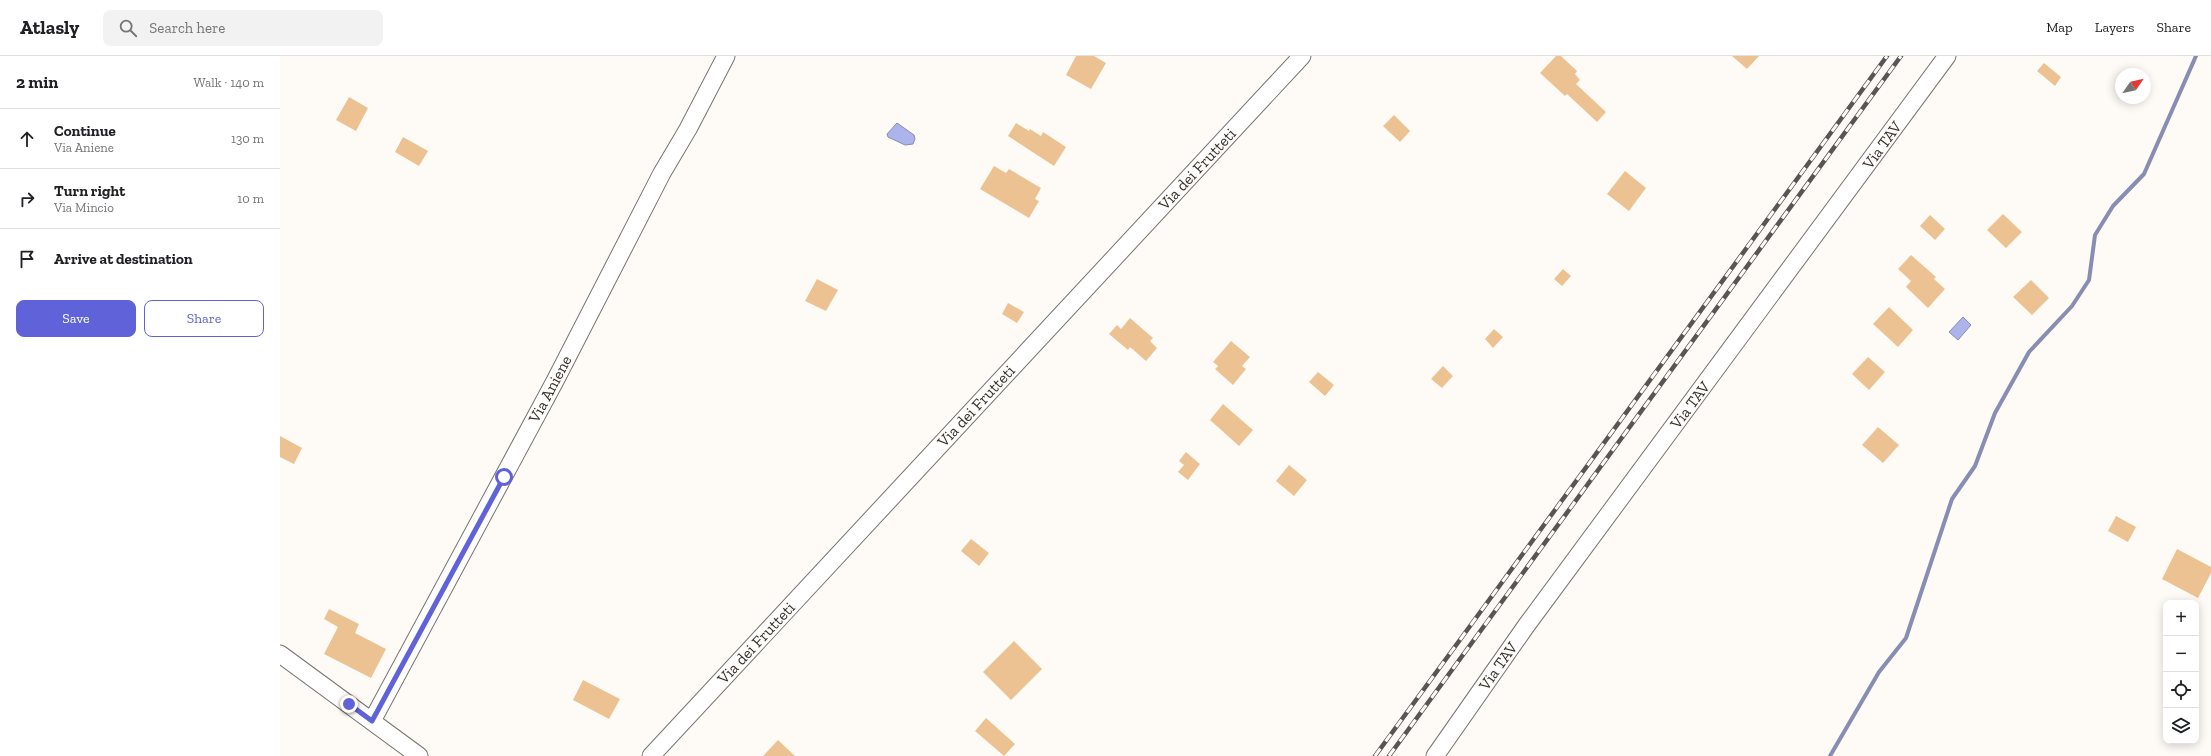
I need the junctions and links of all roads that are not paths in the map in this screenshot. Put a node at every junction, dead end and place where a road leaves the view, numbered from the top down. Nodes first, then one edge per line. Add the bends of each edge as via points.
1 (726, 56) edge
2 (1302, 56) edge
3 (1947, 56) edge
4 (280, 654) edge
5 (372, 721) junction
6 (418, 756) edge
7 (651, 756) edge
8 (1435, 756) edge

1 - 5 street, Via Aniene
2 - 7 street, Via dei Frutteti
3 - 8 street, Via TAV via 1526,626
4 - 5 street
5 - 6 street

